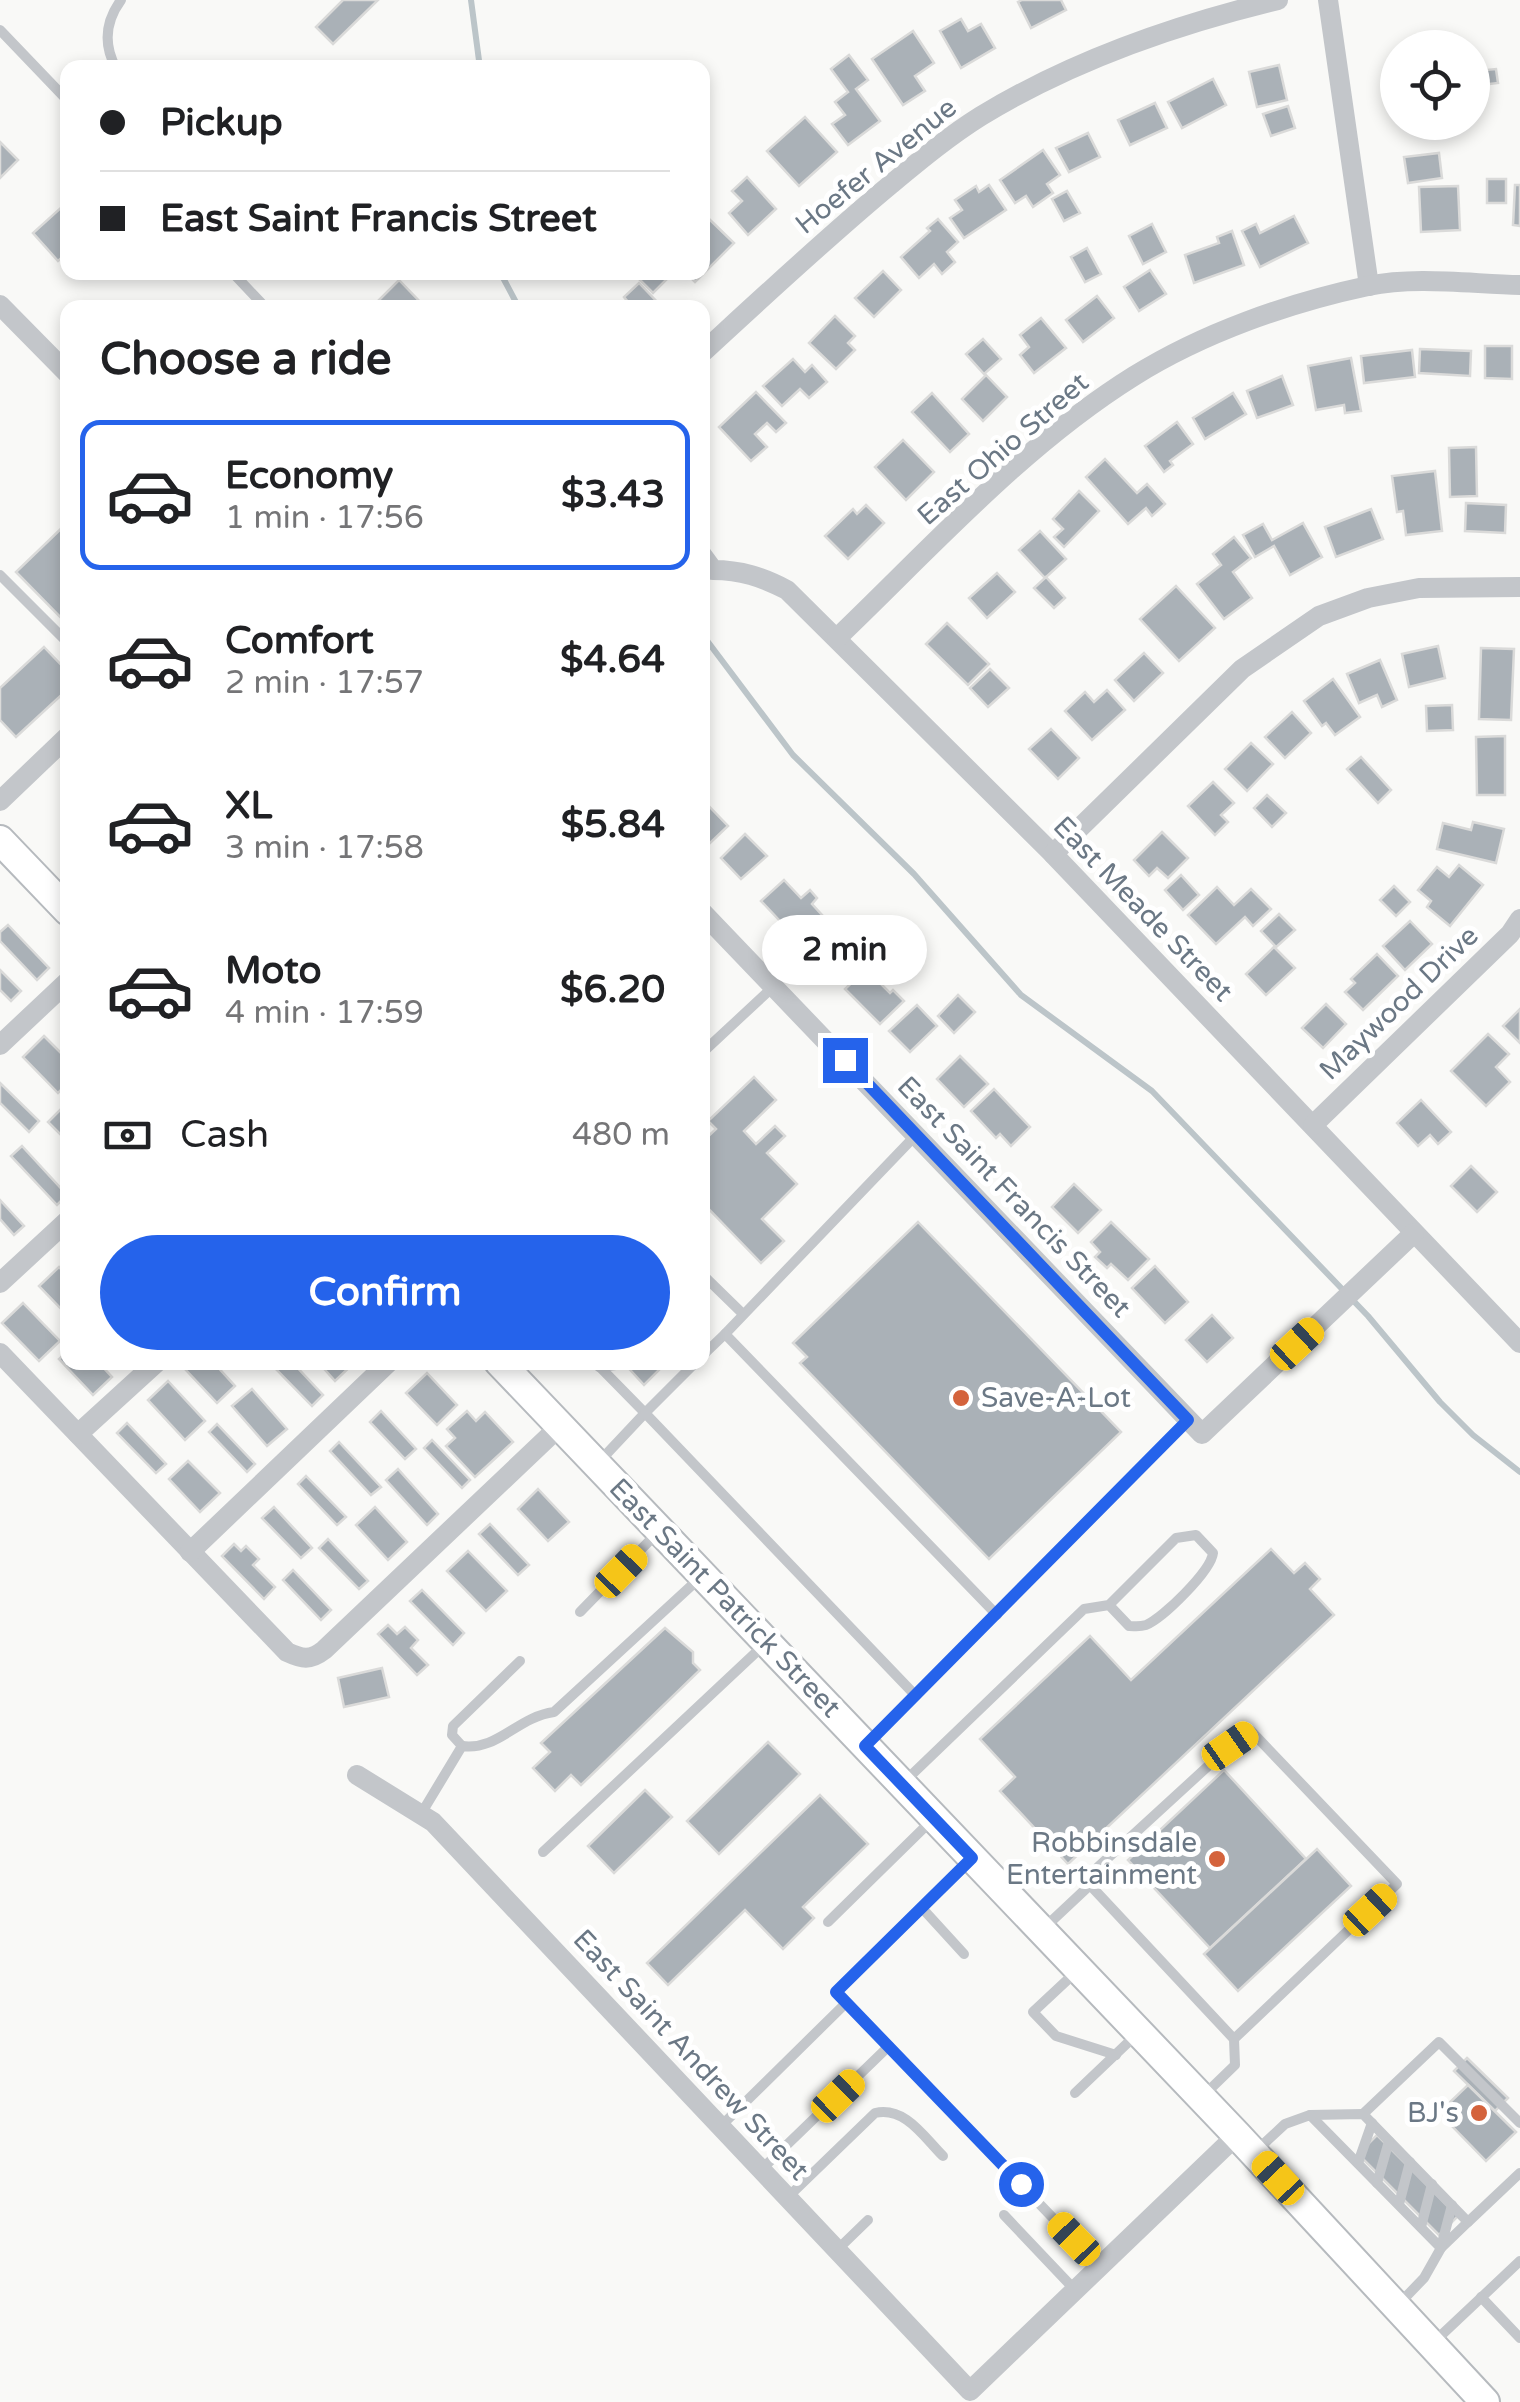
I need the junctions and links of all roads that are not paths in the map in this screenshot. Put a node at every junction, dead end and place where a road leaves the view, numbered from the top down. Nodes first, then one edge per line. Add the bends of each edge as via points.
1 (121, 0) edge
2 (1278, 0) edge
3 (1328, 0) edge
4 (0, 30) edge
5 (112, 60) edge
6 (60, 92) edge
7 (240, 280) edge
8 (1520, 285) edge
9 (1370, 286) junction
10 (258, 300) edge
11 (0, 305) edge
12 (710, 346) edge
13 (60, 366) edge
14 (710, 569) edge
15 (0, 574) edge
16 (1520, 586) edge
17 (60, 635) edge
18 (837, 638) junction
19 (60, 744) edge
20 (0, 801) edge
21 (0, 840) edge
22 (1052, 854) junction
23 (60, 903) edge
24 (1520, 919) edge
25 (710, 920) edge
26 (774, 986) junction
27 (60, 989) edge
28 (0, 1045) edge
29 (710, 1046) edge
30 (1313, 1125) junction
31 (916, 1135) junction
32 (60, 1228) edge
33 (1414, 1233) junction
34 (710, 1282) edge
35 (0, 1284) edge
36 (743, 1314) junction
37 (724, 1334) junction
38 (1520, 1343) edge
39 (710, 1348) edge
40 (0, 1352) edge
41 (148, 1370) edge
42 (381, 1370) edge
43 (516, 1370) edge
44 (604, 1370) edge
45 (684, 1370) edge
46 (644, 1413) junction
47 (560, 1426) junction
48 (1195, 1427) junction
49 (78, 1434) junction
50 (596, 1464) junction
51 (659, 1530) junction
52 (190, 1552) junction
53 (703, 1576) junction
54 (1109, 1605) junction
55 (580, 1612) dead end
56 (997, 1615) junction
57 (767, 1643) junction
58 (520, 1661) dead end
59 (916, 1696) junction
60 (462, 1746) junction
61 (865, 1746) junction
62 (357, 1775) dead end
63 (902, 1784) junction
64 (420, 1815) junction
65 (934, 1818) junction
66 (543, 1852) dead end
67 (972, 1858) junction
68 (1090, 1885) junction
69 (922, 1908) junction
70 (828, 1922) dead end
71 (1041, 1930) junction
72 (964, 1954) dead end
73 (1079, 1969) junction
74 (846, 2003) junction
75 (1139, 2032) junction
76 (1234, 2038) junction
77 (889, 2046) junction
78 (1116, 2055) junction
79 (1075, 2093) dead end
80 (1202, 2098) junction
81 (1310, 2115) junction
82 (1368, 2119) junction
83 (1520, 2123) edge
84 (720, 2126) junction
85 (1389, 2141) junction
86 (1246, 2144) junction
87 (943, 2156) dead end
88 (1410, 2162) junction
89 (1358, 2164) junction
90 (761, 2170) junction
91 (1520, 2172) edge
92 (1378, 2183) junction
93 (1432, 2184) junction
94 (787, 2198) junction
95 (1399, 2204) junction
96 (1452, 2205) junction
97 (1004, 2216) dead end
98 (868, 2220) dead end
99 (1468, 2222) junction
100 (1421, 2227) junction
101 (1441, 2248) junction
102 (837, 2250) junction
103 (1520, 2260) edge
104 (1100, 2267) junction
105 (1076, 2290) junction
106 (1482, 2297) junction
107 (1396, 2306) junction
108 (1520, 2338) edge
109 (1432, 2344) junction
110 (1485, 2402) edge

1 - 5 lane via 106,32
2 - 12 street, Hoefer Avenue via 1154,33 981,116 840,226
3 - 9 street
4 - 6 lane
7 - 10 lane
8 - 9 street, East Ohio Street
9 - 18 street, East Ohio Street via 1241,324 1137,374 1036,449
11 - 13 street
14 - 18 street, East Meade Street via 749,574 787,590
15 - 17 lane
16 - 22 street via 1419,588 1319,616 1242,669
18 - 22 street, East Meade Street
19 - 20 street
21 - 23 main road
22 - 30 street, East Meade Street
24 - 30 street, Maywood Drive
25 - 26 street, East Saint Francis Street
26 - 29 lane
26 - 31 street, East Saint Francis Street
27 - 28 street
30 - 33 street, East Meade Street
31 - 36 lane
31 - 48 street, East Saint Francis Street
32 - 35 street
33 - 38 street, East Meade Street
33 - 48 street
34 - 36 lane
36 - 37 lane
37 - 39 lane
37 - 56 lane
40 - 49 street
41 - 49 street
42 - 52 street
43 - 47 main road, East Saint Patrick Street
44 - 46 lane
45 - 46 lane
46 - 50 lane
46 - 59 lane
47 - 50 main road, East Saint Patrick Street
47 - 52 street via 315,1658 287,1652
48 - 56 lane
49 - 52 street
50 - 51 main road, East Saint Patrick Street
51 - 53 main road, East Saint Patrick Street
51 - 55 lane
53 - 57 main road, East Saint Patrick Street
53 - 60 lane via 554,1712 533,1715 476,1748
54 - 54 lane via 1130,1626 1149,1624 1204,1574 1213,1554 1196,1535 1176,1538
54 - 63 lane via 1084,1610
56 - 59 lane
57 - 61 main road, East Saint Patrick Street
57 - 66 lane
58 - 60 lane via 452,1726
59 - 61 lane
60 - 64 lane
61 - 63 main road, East Saint Patrick Street
62 - 64 street, East Saint Andrew Street
63 - 65 main road, East Saint Patrick Street
64 - 84 street, East Saint Andrew Street
65 - 67 main road, East Saint Patrick Street
65 - 70 lane
67 - 69 lane
67 - 71 main road, East Saint Patrick Street
68 - 71 lane
68 - 76 lane
68 - 76 lane via 1098,1867 1252,1730 1397,1884
69 - 72 lane
69 - 74 lane via 836,1992
71 - 73 main road, East Saint Patrick Street
73 - 75 main road, East Saint Patrick Street
73 - 78 lane via 1033,2012 1056,2036
74 - 77 lane
74 - 84 lane
75 - 78 lane
75 - 80 main road, East Saint Patrick Street
76 - 80 lane via 1235,2065
77 - 90 lane
77 - 104 lane
78 - 79 lane
80 - 86 main road, East Saint Patrick Street
81 - 82 lane
81 - 86 lane
81 - 89 lane
82 - 83 lane via 1439,2042
82 - 85 lane
82 - 89 lane
84 - 90 street, East Saint Andrew Street
85 - 88 lane
85 - 92 lane
86 - 104 street
86 - 107 main road, East Saint Patrick Street
87 - 94 lane via 900,2114 887,2110 876,2113
88 - 93 lane
88 - 95 lane
89 - 92 lane
90 - 94 street, East Saint Andrew Street
91 - 99 lane
92 - 95 lane
93 - 96 lane
93 - 100 lane
94 - 102 street, East Saint Andrew Street
95 - 100 lane
96 - 99 lane
96 - 101 lane
97 - 105 lane
98 - 102 lane
99 - 101 lane
100 - 101 lane
101 - 107 lane
102 - 105 street, East Saint Andrew Street via 970,2391
103 - 106 lane
104 - 105 street
106 - 108 lane
106 - 109 lane
107 - 109 main road, East Saint Patrick Street
109 - 110 main road, East Saint Patrick Street

